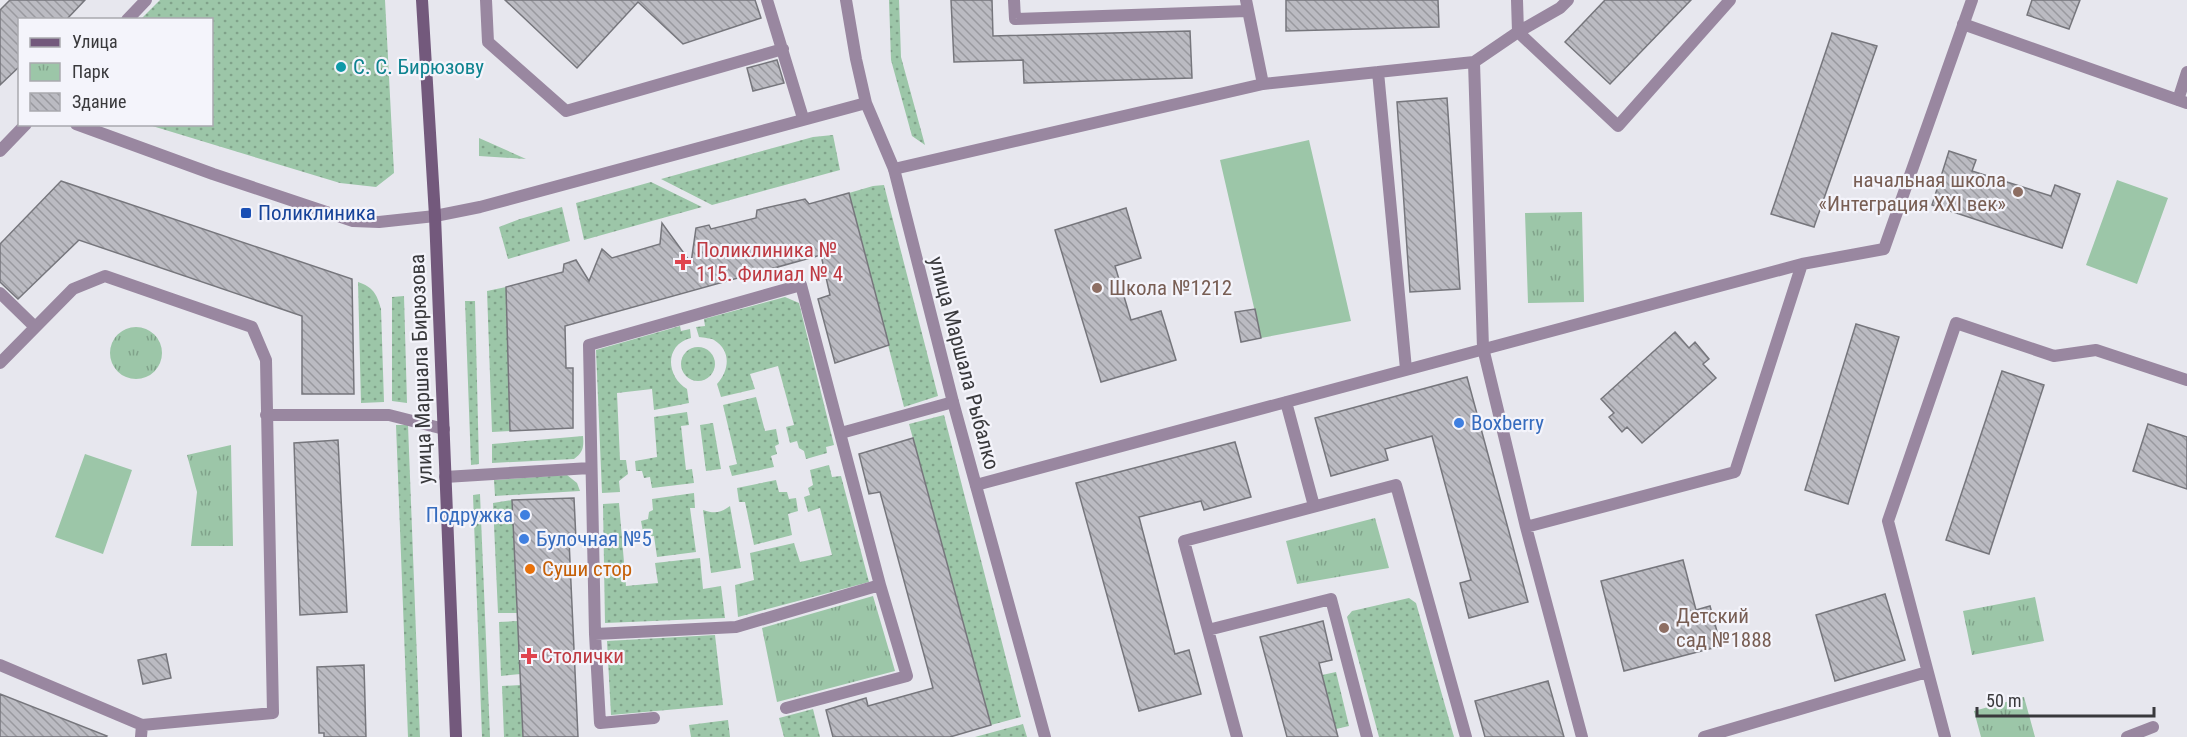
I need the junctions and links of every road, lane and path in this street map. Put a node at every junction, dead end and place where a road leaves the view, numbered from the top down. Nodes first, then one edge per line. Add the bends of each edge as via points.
1 (146, 0) edge
2 (423, 0) edge
3 (486, 0) edge
4 (766, 0) edge
5 (846, 0) edge
6 (1014, 0) edge
7 (1517, 0) edge
8 (1568, 0) edge
9 (1730, 0) edge
10 (1972, 0) edge
11 (1246, 5) edge
12 (129, 18) edge
13 (1963, 24) junction
14 (1518, 32) junction
15 (783, 49) junction
16 (1474, 62) junction
17 (1378, 72) junction
18 (2187, 72) edge
19 (1263, 84) junction
20 (2182, 101) edge
21 (866, 103) junction
22 (803, 118) junction
23 (24, 126) edge
24 (81, 126) edge
25 (0, 151) edge
26 (894, 169) junction
27 (435, 216) junction
28 (1802, 264) junction
29 (0, 293) edge
30 (35, 327) junction
31 (1483, 348) junction
32 (0, 363) edge
33 (1406, 369) junction
34 (2187, 380) edge
35 (953, 402) junction
36 (1286, 402) junction
37 (266, 415) junction
38 (444, 429) junction
39 (841, 433) junction
40 (590, 468) junction
41 (445, 477) junction
42 (976, 485) junction
43 (1314, 506) junction
44 (1527, 527) junction
45 (880, 585) junction
46 (1208, 630) junction
47 (595, 634) junction
48 (0, 665) edge
49 (1927, 672) junction
50 (786, 708) dead end
51 (654, 718) dead end
52 (2153, 727) dead end
53 (141, 731) edge
54 (456, 737) edge
55 (1045, 737) edge
56 (1237, 737) edge
57 (1367, 737) edge
58 (1466, 737) edge
59 (1582, 737) edge
60 (1704, 737) edge
61 (1945, 737) edge
62 (2127, 737) edge

1 - 12 street
2 - 27 main road, улица Маршала Бирюзова
3 - 15 street via 488,42 566,111
4 - 15 street
5 - 21 street, улица Маршала Рыбалко
6 - 11 street via 1015,19
7 - 14 street
8 - 14 street
9 - 14 street via 1618,126
10 - 13 street
11 - 19 street
13 - 20 street
13 - 28 street via 1884,249
14 - 16 street
15 - 22 street
16 - 17 street
16 - 31 street
17 - 19 street
17 - 33 street
18 - 20 street
19 - 26 street
21 - 22 street
21 - 26 street, улица Маршала Рыбалко
22 - 27 street
23 - 25 street
24 - 27 street via 353,221
26 - 35 street, улица Маршала Рыбалко
27 - 38 main road, улица Маршала Бирюзова
28 - 31 street
28 - 44 street via 1735,472
29 - 30 street
30 - 32 street
30 - 37 street via 73,289 105,276 252,327 266,360
31 - 33 street
31 - 44 street
33 - 36 street
34 - 49 street via 2096,350 2054,356 1956,322 1888,521
35 - 39 street
35 - 42 street, улица Маршала Рыбалко
36 - 42 street
36 - 43 street
37 - 38 street via 389,415
37 - 53 street via 273,713
38 - 41 main road, улица Маршала Бирюзова
39 - 40 street via 801,285 589,345
39 - 45 street
40 - 41 street
40 - 47 street
41 - 54 main road, улица Маршала Бирюзова
42 - 55 street, улица Маршала Рыбалко
43 - 46 street via 1184,541
43 - 58 street via 1396,485
44 - 59 street
45 - 47 street via 736,627
45 - 50 street via 907,676
46 - 56 street
46 - 57 street via 1331,599
47 - 51 street via 600,723
48 - 53 street
49 - 60 street
49 - 61 street
52 - 62 street

